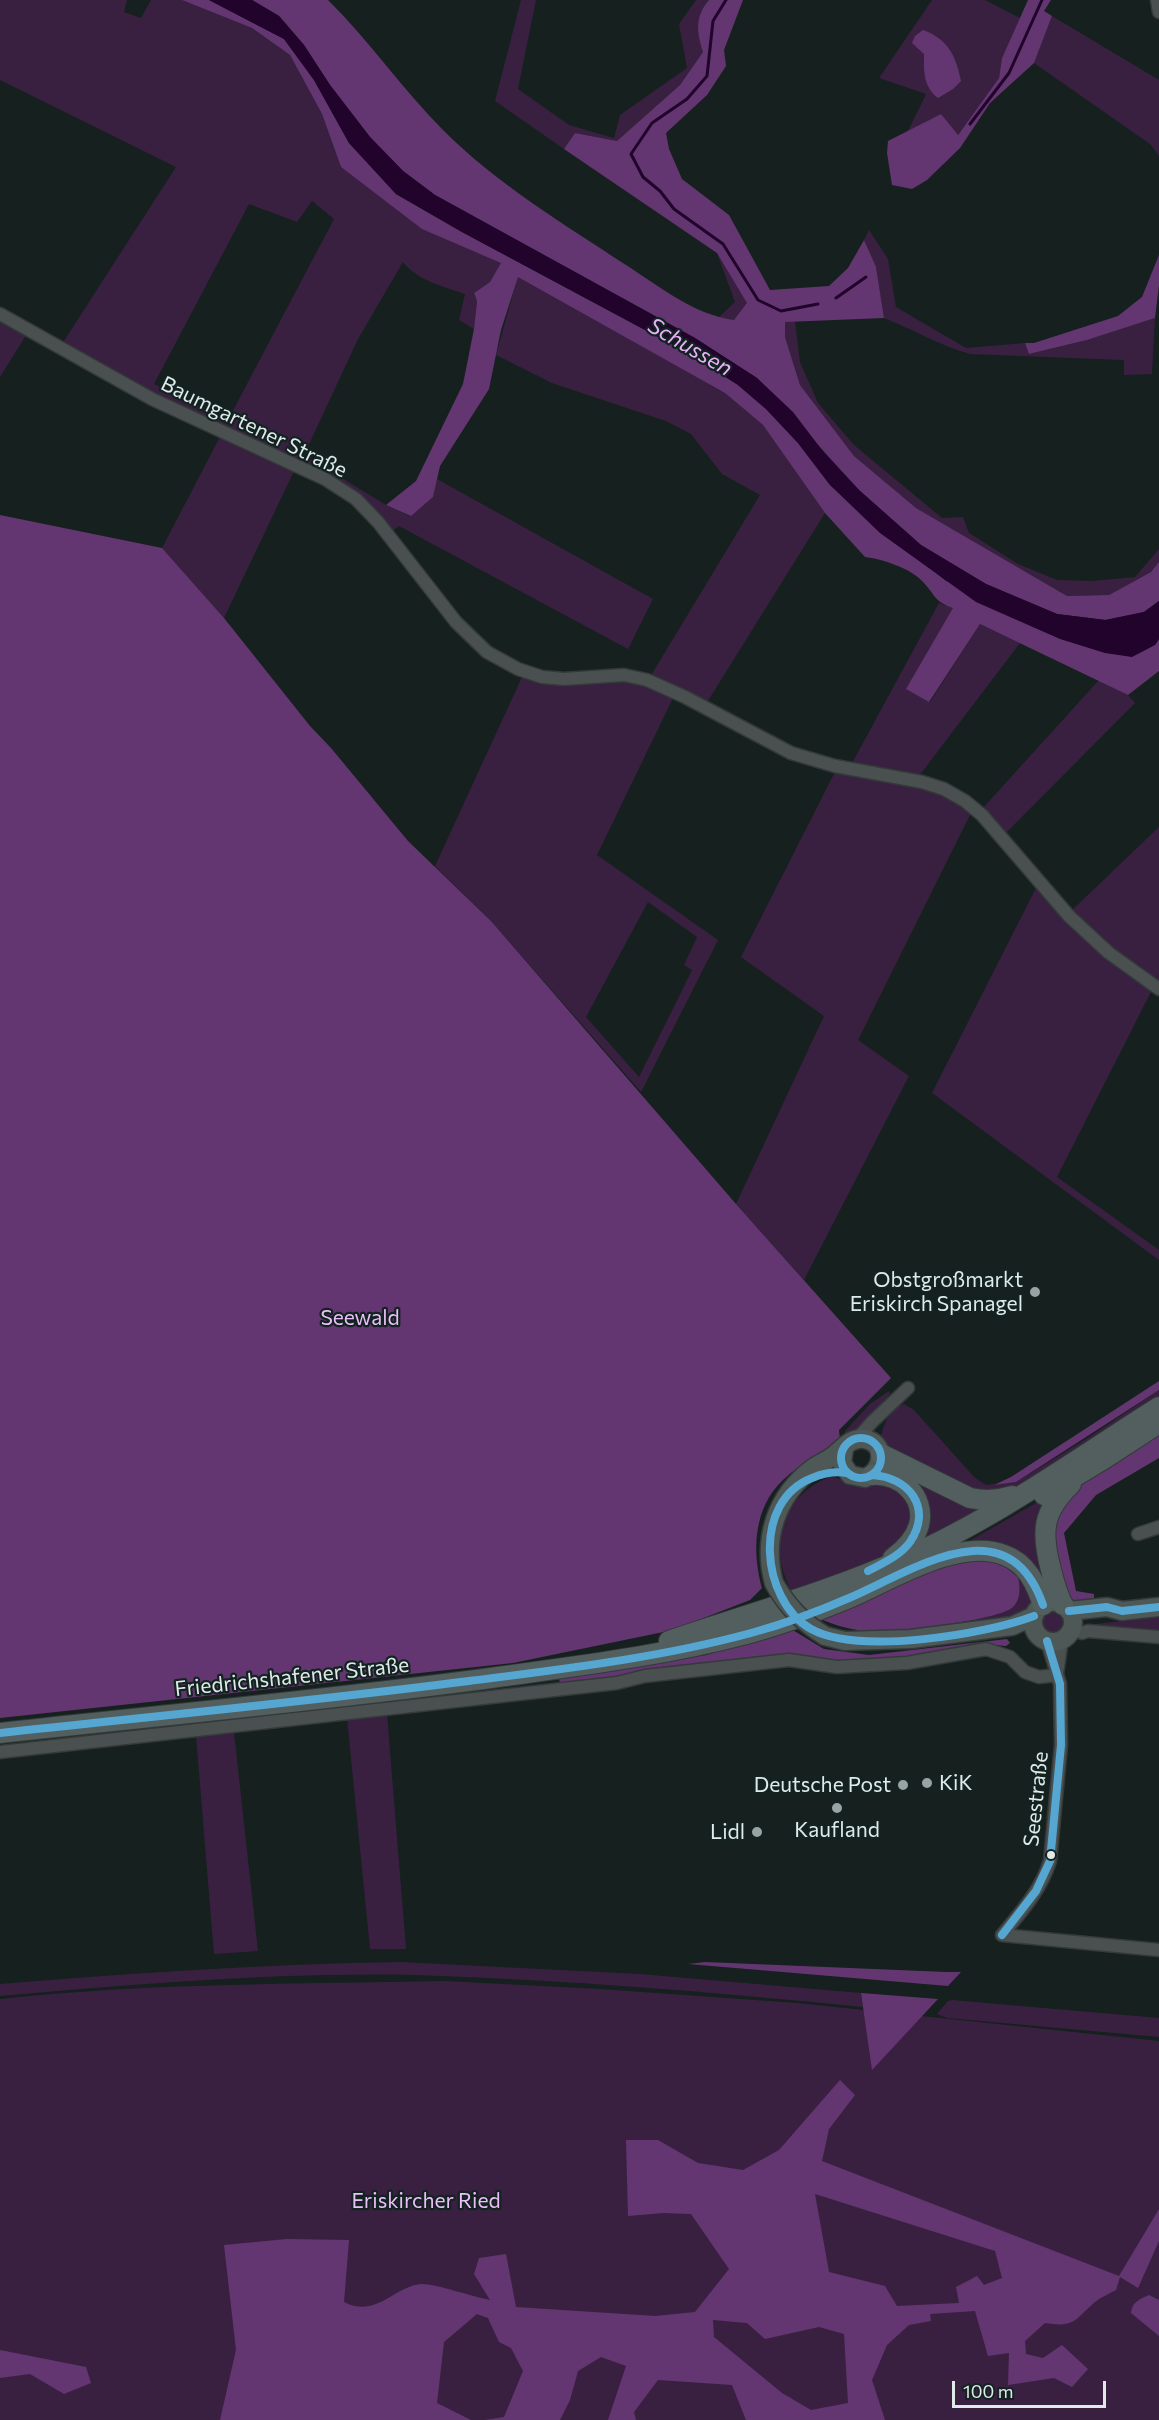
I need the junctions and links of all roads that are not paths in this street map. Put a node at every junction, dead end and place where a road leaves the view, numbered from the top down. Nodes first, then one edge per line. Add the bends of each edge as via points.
1 (1157, 0) edge
2 (1159, 12) edge
3 (0, 314) edge
4 (1159, 989) edge
5 (908, 1388) dead end
6 (1159, 1407) edge
7 (879, 1417) junction
8 (1159, 1424) edge
9 (850, 1443) junction
10 (878, 1449) junction
11 (1104, 1459) junction
12 (847, 1473) junction
13 (872, 1475) junction
14 (1046, 1478) junction
15 (795, 1486) junction
16 (1159, 1527) edge
17 (1138, 1534) dead end
18 (917, 1568) junction
19 (850, 1579) junction
20 (1159, 1607) edge
21 (1056, 1623) junction
22 (1159, 1637) edge
23 (588, 1665) junction
24 (1057, 1675) junction
25 (0, 1733) edge
26 (0, 1752) edge
27 (1159, 1950) edge

1 - 2 street
3 - 4 street, Baumgartener Straße via 152,399 325,479 356,500 378,522 456,622 488,652 518,669 564,679 624,675 647,680 791,753 835,766 922,782 965,801 982,815 1084,931
5 - 7 street
6 - 14 main road
7 - 9 street
7 - 10 street
8 - 11 main road
9 - 10 street via 868,1440
9 - 12 street via 841,1459
9 - 15 street via 814,1467
10 - 13 street via 880,1466
10 - 14 main road via 947,1488 982,1500 1010,1497
11 - 18 main road
11 - 21 main road via 1063,1492 1047,1517 1044,1537 1058,1596
12 - 13 street via 861,1478
12 - 15 street via 829,1471
13 - 19 main road via 899,1480 913,1492 920,1514 919,1526 900,1553
14 - 19 main road via 965,1528 905,1558
15 - 21 street, bridge via 777,1510 770,1533 774,1583 798,1617 825,1636 844,1641 911,1640
16 - 17 street
18 - 21 main road via 974,1550 1004,1554 1033,1579
18 - 23 main road via 835,1604 748,1634 662,1654
19 - 23 main road via 789,1603
20 - 21 street via 1122,1611 1109,1619
21 - 22 street
21 - 24 street, Seestraße
23 - 25 main road, Friedrichshafener Straße
24 - 26 street via 1039,1677 1025,1672 1010,1657 986,1649 907,1664 837,1667 789,1660
24 - 27 street, Seestraße via 1061,1745 1050,1861 1033,1897 1002,1935

